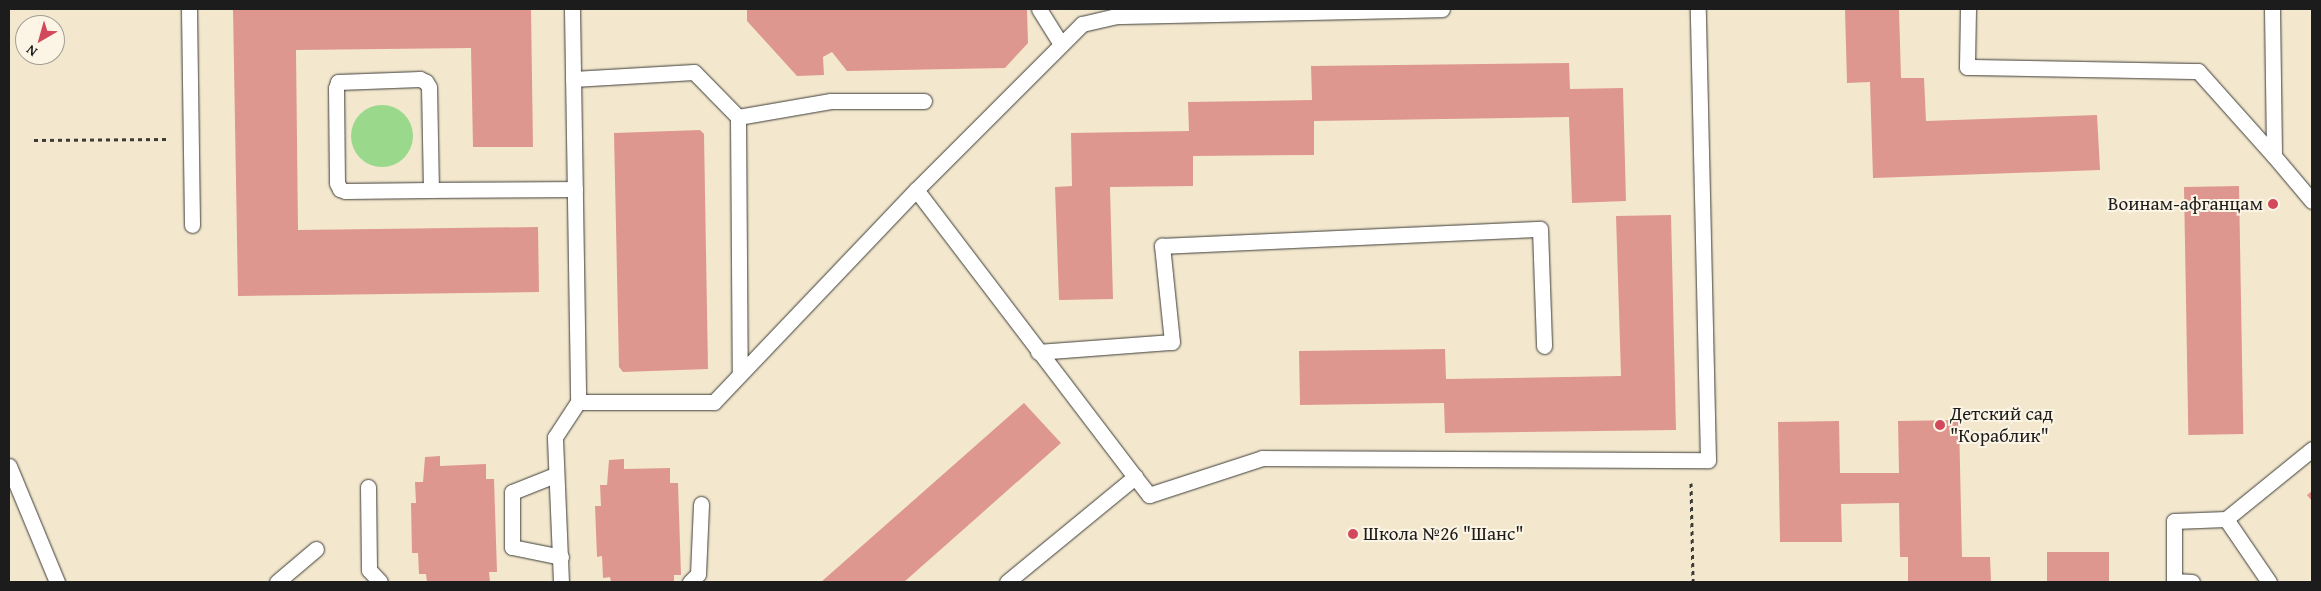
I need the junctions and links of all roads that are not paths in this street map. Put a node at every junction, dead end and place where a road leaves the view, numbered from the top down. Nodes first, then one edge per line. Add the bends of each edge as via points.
1 (189, 9) edge
2 (572, 9) edge
3 (1039, 9) edge
4 (1319, 9) edge
5 (1442, 9) edge
6 (1698, 9) edge
7 (1968, 9) edge
8 (2272, 9) edge
9 (1060, 43) junction
10 (574, 79) junction
11 (924, 101) dead end
12 (738, 117) junction
13 (2274, 156) junction
14 (575, 189) junction
15 (431, 190) junction
16 (916, 190) junction
17 (2312, 201) edge
18 (192, 225) dead end
19 (1544, 346) dead end
20 (1038, 352) junction
21 (740, 374) junction
22 (578, 402) junction
23 (2312, 449) edge
24 (9, 466) edge
25 (555, 476) junction
26 (1135, 477) junction
27 (368, 487) dead end
28 (701, 504) dead end
29 (2226, 519) junction
30 (316, 548) dead end
31 (560, 557) junction
32 (2262, 580) edge
33 (58, 582) edge
34 (277, 582) edge
35 (380, 582) edge
36 (561, 582) edge
37 (690, 582) edge
38 (1007, 582) edge
39 (2192, 582) edge

1 - 18 lane
2 - 10 lane
3 - 9 lane
4 - 5 lane
4 - 9 lane via 1118,16 1082,24
6 - 26 lane via 1708,460 1262,458 1149,495
7 - 13 lane via 1968,67 2198,71
8 - 13 lane
9 - 16 lane
10 - 12 lane via 694,72
10 - 14 lane
11 - 12 lane via 831,101
12 - 21 lane
13 - 17 lane
14 - 15 lane
14 - 22 lane
15 - 15 lane via 340,189 337,183 338,82 426,82 429,87
16 - 20 lane
16 - 21 lane
19 - 20 lane via 1540,229 1162,246 1172,342
20 - 26 lane
21 - 22 lane via 714,402
22 - 25 lane via 555,436
23 - 29 lane
24 - 33 lane
25 - 31 lane
25 - 31 lane via 512,492 512,547
26 - 38 lane
27 - 35 lane via 369,570
28 - 37 lane via 698,574
29 - 32 lane
29 - 39 lane via 2174,522 2174,581
30 - 34 lane
31 - 36 lane

